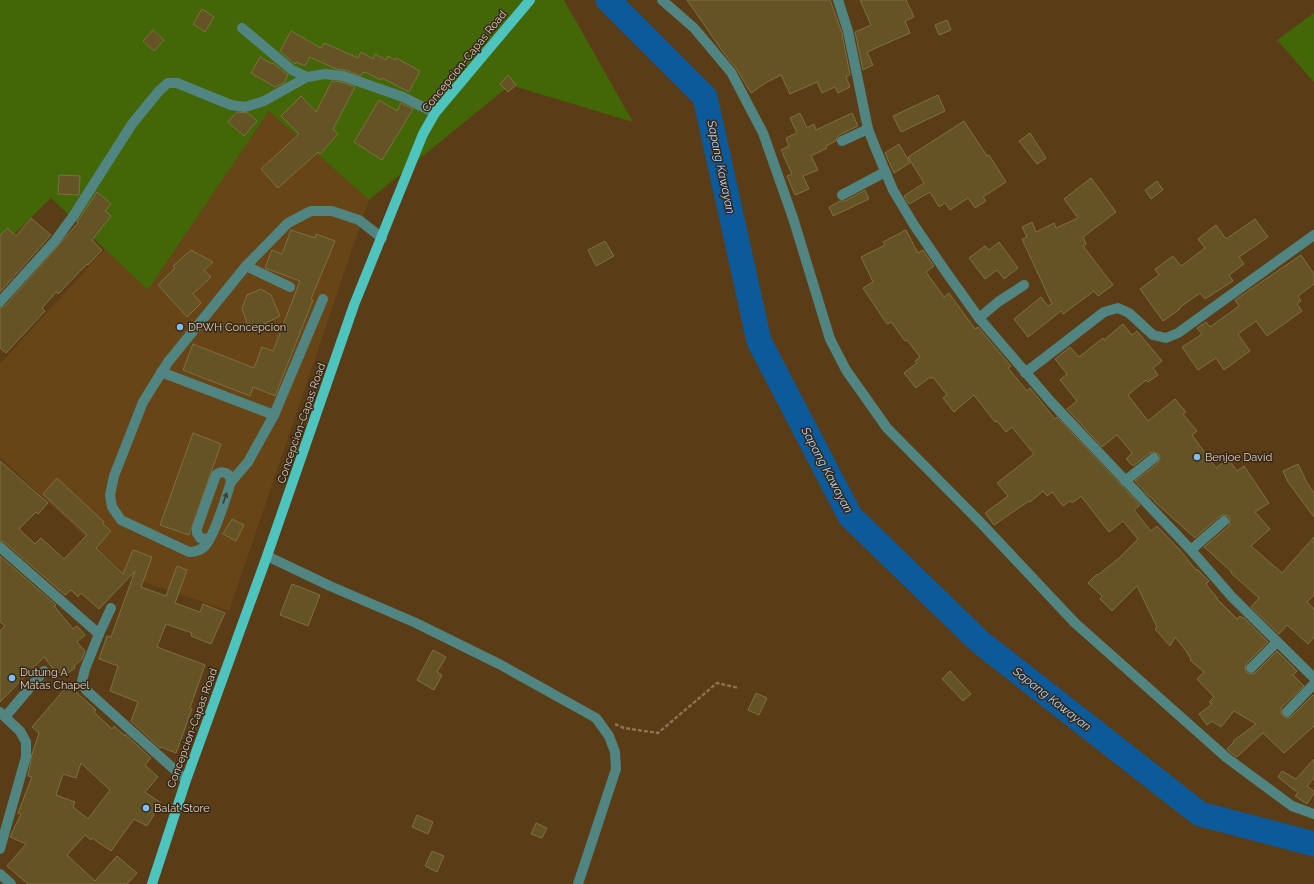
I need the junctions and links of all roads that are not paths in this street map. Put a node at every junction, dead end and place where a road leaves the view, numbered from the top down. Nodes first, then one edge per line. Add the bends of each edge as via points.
1 (530, 0) edge
2 (662, 0) edge
3 (838, 0) edge
4 (242, 28) dead end
5 (307, 77) junction
6 (435, 113) junction
7 (868, 129) junction
8 (842, 141) dead end
9 (885, 172) junction
10 (842, 196) dead end
11 (1314, 235) edge
12 (382, 238) junction
13 (246, 266) junction
14 (1024, 285) dead end
15 (290, 286) dead end
16 (323, 299) dead end
17 (0, 302) edge
18 (979, 318) junction
19 (161, 372) junction
20 (1025, 373) junction
21 (274, 415) junction
22 (1154, 458) dead end
23 (1125, 481) junction
24 (231, 482) junction
25 (1224, 521) dead end
26 (212, 535) junction
27 (0, 546) edge
28 (1191, 550) junction
29 (267, 556) junction
30 (111, 608) dead end
31 (99, 634) junction
32 (1277, 642) junction
33 (1251, 668) dead end
34 (44, 671) dead end
35 (1314, 678) edge
36 (1314, 684) edge
37 (1287, 712) dead end
38 (3, 714) edge
39 (186, 780) junction
40 (1314, 814) edge
41 (0, 849) edge
42 (0, 874) edge
43 (11, 884) edge
44 (152, 884) edge
45 (578, 884) edge

1 - 6 main road, Concepcion-Capas Road
2 - 40 street via 694,28 731,72 763,134 793,218 830,338 846,370 887,428 1081,628 1227,758 1292,806
3 - 7 street via 848,31
4 - 5 street via 292,70
5 - 6 street via 325,74 343,76 403,97
5 - 17 street via 264,101 244,107 231,105 177,83 168,83 132,124 74,215 55,240
6 - 12 main road, Concepcion-Capas Road via 423,134
7 - 8 street
7 - 9 street
9 - 10 street
9 - 18 street via 914,225
11 - 20 street via 1178,333 1166,338 1153,335 1129,313 1118,308 1104,312
12 - 13 street via 359,220 332,211 310,212 288,223
12 - 29 main road, Concepcion-Capas Road via 354,305
13 - 15 street
13 - 19 street
14 - 18 street
16 - 21 street
18 - 20 street
19 - 21 street
19 - 26 street via 143,402 114,476 110,495 112,507 122,520 189,552 203,548
20 - 23 street
21 - 24 street via 248,462
22 - 23 street
23 - 28 street
26 -> 24 street
24 - 26 street via 227,473 221,472 216,475 197,528 200,538 208,539
25 - 28 street
27 - 31 street
28 - 32 street via 1232,597
29 - 39 main road, Concepcion-Capas Road
29 - 45 street via 416,623 501,665 596,718 609,736 615,752 616,769
30 - 31 street
31 - 39 street via 82,681 86,690
32 - 33 street
32 - 35 street
34 - 38 street
36 - 37 street
38 - 41 street via 20,731 26,742 26,757
39 - 44 main road, Concepcion-Capas Road
42 - 43 street

